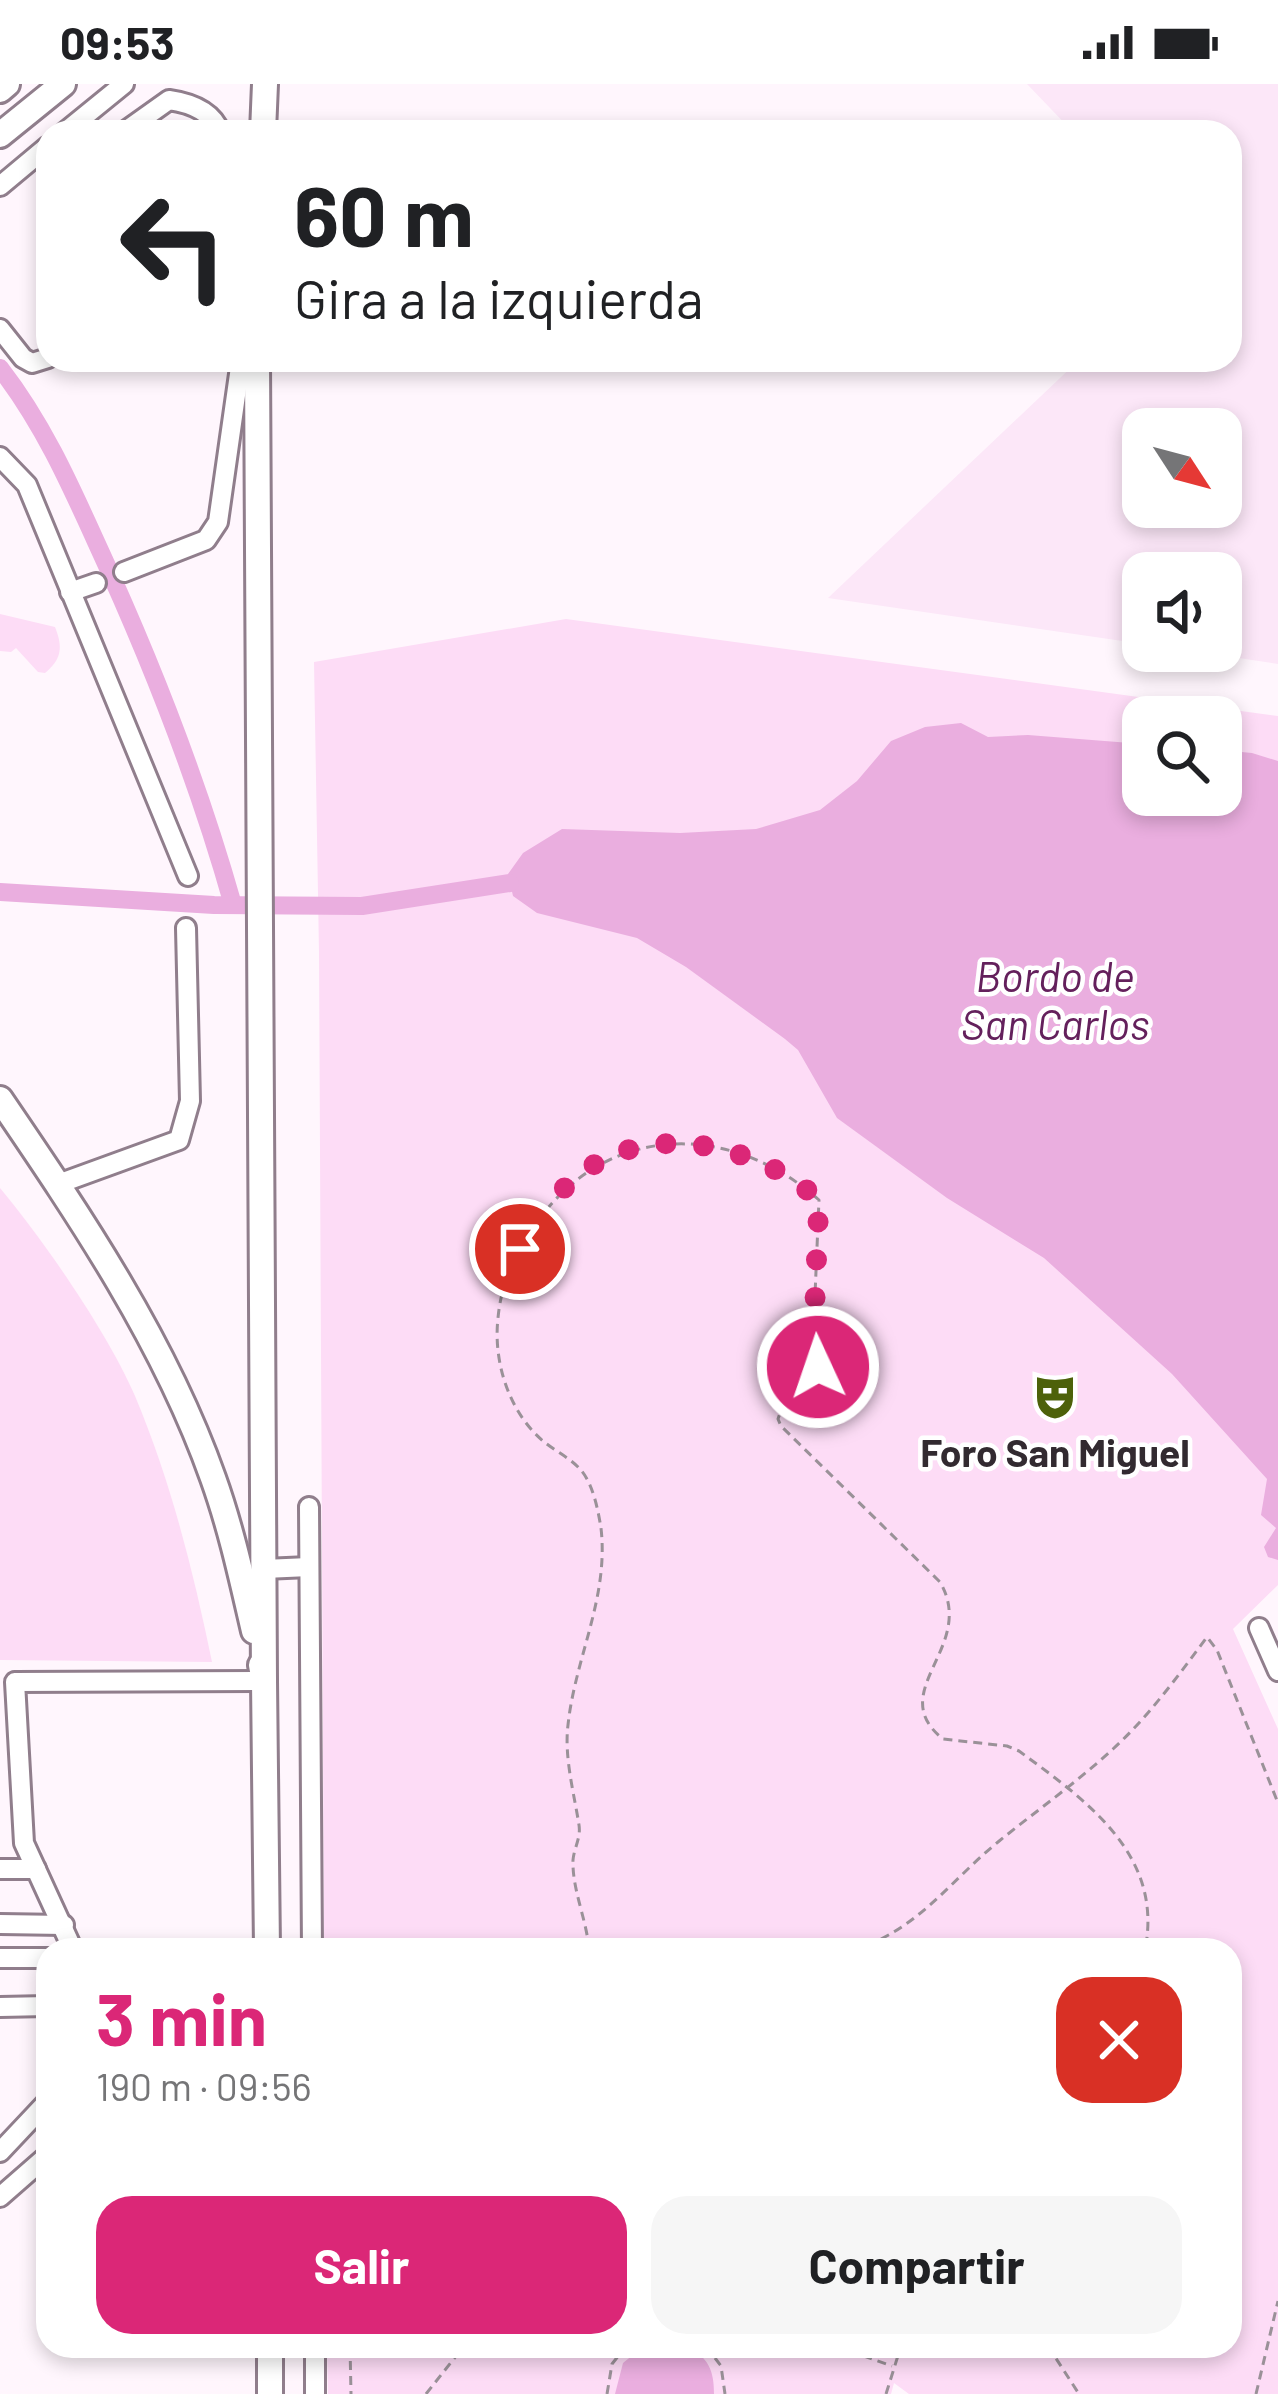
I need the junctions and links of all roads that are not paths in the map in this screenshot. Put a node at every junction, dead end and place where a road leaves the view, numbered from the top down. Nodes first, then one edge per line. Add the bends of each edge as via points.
1 (63, 84) edge
2 (124, 84) edge
3 (265, 84) edge
4 (185, 93) edge
5 (80, 120) edge
6 (138, 120) edge
7 (214, 120) edge
8 (264, 120) edge
9 (0, 135) edge
10 (36, 156) edge
11 (21, 168) junction
12 (36, 170) edge
13 (0, 186) edge
14 (0, 329) edge
15 (36, 362) edge
16 (239, 372) edge
17 (257, 372) edge
18 (0, 458) edge
19 (124, 572) dead end
20 (96, 583) dead end
21 (70, 592) junction
22 (188, 876) dead end
23 (186, 928) dead end
24 (0, 1099) edge
25 (58, 1184) junction
26 (309, 1507) dead end
27 (309, 1567) junction
28 (264, 1569) junction
29 (1259, 1628) dead end
30 (1278, 1671) edge
31 (264, 1681) junction
32 (0, 1869) edge
33 (36, 1869) junction
34 (0, 1924) edge
35 (64, 1925) junction
36 (69, 1938) edge
37 (267, 1938) edge
38 (312, 1938) edge
39 (0, 1958) edge
40 (36, 1958) edge
41 (36, 2006) edge
42 (0, 2007) edge
43 (36, 2114) edge
44 (0, 2152) edge
45 (36, 2166) edge
46 (0, 2197) edge
47 (270, 2358) edge
48 (315, 2358) edge
49 (270, 2394) edge
50 (315, 2394) edge

1 - 9 main road
2 - 5 street
3 - 8 main road
4 - 6 street
4 - 7 street
10 - 11 street
11 - 12 street
11 - 13 street
14 - 15 street
16 - 19 street via 218,522 206,540
17 - 28 main road
18 - 21 street via 27,485
20 - 21 street
21 - 22 street
23 - 25 street via 190,1101 179,1140
24 - 25 main road
25 - 31 main road via 142,1327 213,1476
26 - 27 street
27 - 28 street
27 - 38 street
28 - 31 main road
29 - 30 street
31 - 33 street via 15,1682 24,1843
31 - 37 main road
32 - 33 street
33 - 35 street
34 - 35 street
35 - 36 street
39 - 40 street
41 - 42 street
43 - 44 street
45 - 46 street
47 - 49 main road
48 - 50 street

